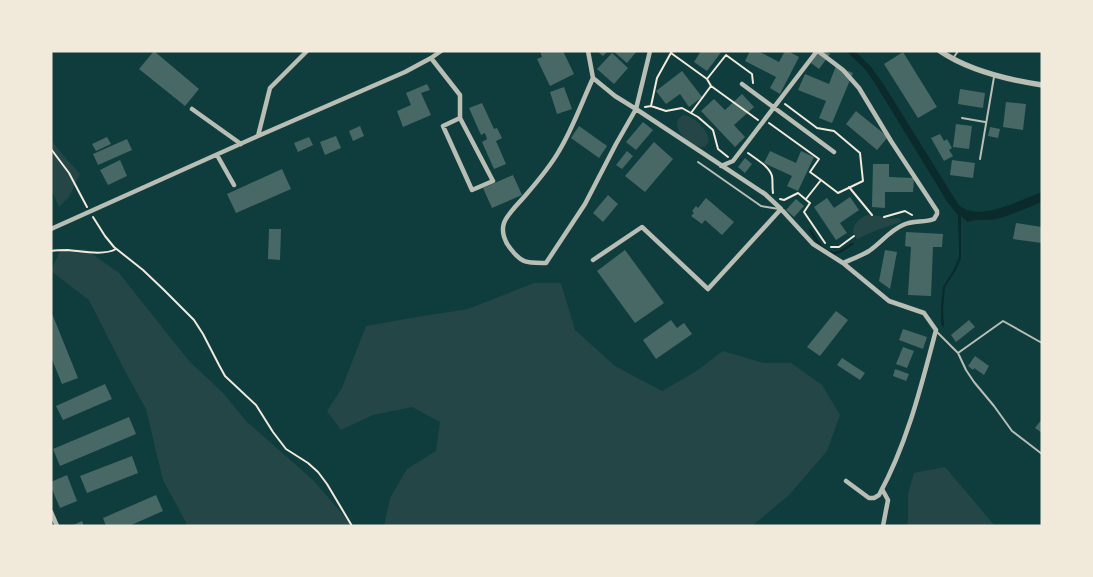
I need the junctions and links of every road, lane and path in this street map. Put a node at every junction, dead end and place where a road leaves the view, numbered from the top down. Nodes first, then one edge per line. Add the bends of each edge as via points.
1 (307, 51) edge
2 (441, 51) edge
3 (588, 51) edge
4 (650, 51) edge
5 (818, 51) edge
6 (940, 51) edge
7 (958, 51) edge
8 (672, 52) edge
9 (431, 58) junction
10 (953, 59) junction
11 (994, 74) junction
12 (592, 78) junction
13 (707, 79) junction
14 (752, 83) dead end
15 (742, 84) dead end
16 (1042, 85) edge
17 (711, 86) junction
18 (651, 106) junction
19 (774, 107) junction
20 (192, 108) dead end
21 (636, 108) junction
22 (691, 113) junction
23 (460, 118) junction
24 (962, 118) dead end
25 (763, 121) junction
26 (986, 122) junction
27 (258, 136) junction
28 (241, 144) junction
29 (51, 149) edge
30 (742, 149) junction
31 (834, 152) dead end
32 (217, 155) junction
33 (980, 159) dead end
34 (733, 160) junction
35 (698, 162) dead end
36 (721, 166) junction
37 (234, 185) dead end
38 (849, 187) dead end
39 (79, 194) dead end
40 (774, 194) dead end
41 (777, 197) dead end
42 (806, 199) junction
43 (781, 209) junction
44 (872, 215) dead end
45 (884, 217) dead end
46 (922, 222) junction
47 (51, 229) edge
48 (102, 231) dead end
49 (854, 236) dead end
50 (116, 249) junction
51 (51, 251) edge
52 (593, 260) dead end
53 (843, 263) junction
54 (936, 330) junction
55 (1042, 343) edge
56 (958, 354) junction
57 (1042, 454) edge
58 (846, 481) dead end
59 (882, 489) junction
60 (51, 512) edge
61 (57, 526) edge
62 (352, 526) edge
63 (883, 526) edge

1 - 27 street via 270,88
2 - 9 street
3 - 12 street
4 - 21 street
5 - 19 street
5 - 46 street via 839,66 859,88 937,211 934,219
6 - 10 street
7 - 10 lane
8 - 13 path
8 - 18 path via 657,78
9 - 23 street via 460,95
9 - 27 street
10 - 11 street
11 - 16 street
11 - 26 lane
12 - 21 street
12 - 21 street via 566,139 504,224 505,240 518,259 546,263 585,204
13 - 14 path via 726,54 752,74
13 - 17 path
15 - 19 street
17 - 22 path
17 - 25 path
18 - 21 path
18 - 22 path via 666,111 682,108
19 - 25 street
19 - 31 street
20 - 28 street
21 - 36 street
22 - 34 path via 712,130 718,149
23 - 23 street via 443,126 472,190 493,181
24 - 26 lane
25 - 30 street
25 - 42 path via 819,159 810,172 821,180
26 - 33 lane
27 - 28 street
28 - 32 street
29 - 39 path via 69,173
30 - 34 street
30 - 40 path via 769,171
32 - 37 street
32 - 47 street
34 - 36 street
35 - 43 lane via 761,206
36 - 43 street via 765,194
38 - 44 path
41 - 42 path via 784,200 798,193
42 - 49 path via 810,204 804,212 828,246 838,247
43 - 52 street via 708,289 642,227
43 - 53 street via 813,244
45 - 46 path via 905,211
46 - 53 street via 905,224 891,231 868,252
48 - 50 path
50 - 51 path via 103,252
50 - 62 path via 194,320 225,376 256,405 286,449 318,472
53 - 54 street via 888,301 924,313
54 - 56 lane
54 - 59 street via 907,432
55 - 56 lane via 1003,321
56 - 57 lane via 974,382 1012,432
58 - 59 street via 869,498 877,497
59 - 63 street via 888,500
60 - 61 street

